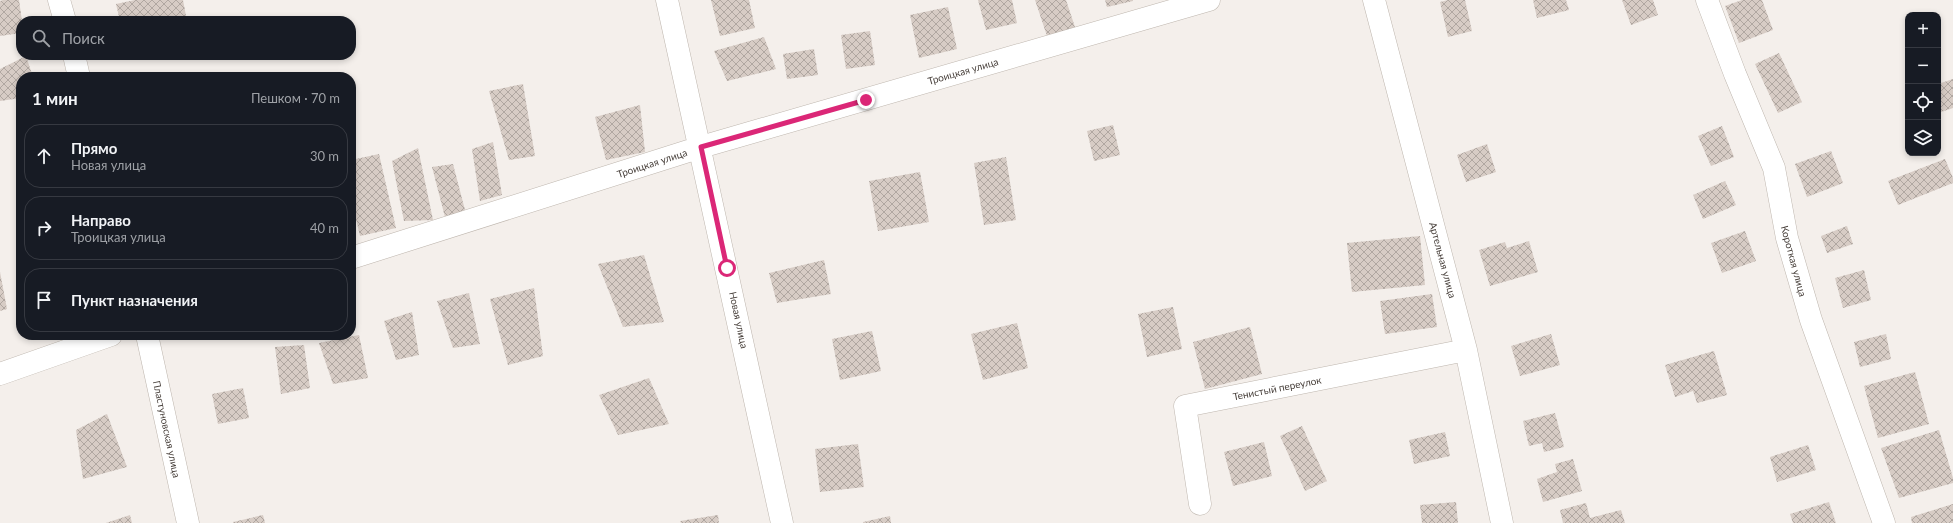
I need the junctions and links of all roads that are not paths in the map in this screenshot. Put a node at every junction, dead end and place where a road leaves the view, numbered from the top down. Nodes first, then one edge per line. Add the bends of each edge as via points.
1 (59, 0) edge
2 (668, 0) edge
3 (1209, 0) edge
4 (1374, 0) edge
5 (1707, 0) edge
6 (64, 16) edge
7 (75, 60) edge
8 (78, 72) edge
9 (701, 147) junction
10 (356, 256) edge
11 (97, 340) edge
12 (148, 340) edge
13 (1466, 350) junction
14 (0, 374) edge
15 (1200, 504) dead end
16 (188, 523) edge
17 (782, 523) edge
18 (1502, 523) edge
19 (1884, 523) edge

1 - 6 street
2 - 9 street, Новая улица
3 - 9 street, Троицкая улица
4 - 13 street, Артельная улица
5 - 19 street, Короткая улица via 1774,168 1787,238 1811,320
7 - 8 street
9 - 10 street, Троицкая улица
9 - 17 street, Новая улица
11 - 14 street
12 - 16 street, Пластуновская улица
13 - 15 street, Тенистый переулок via 1185,406
13 - 18 street, Артельная улица

